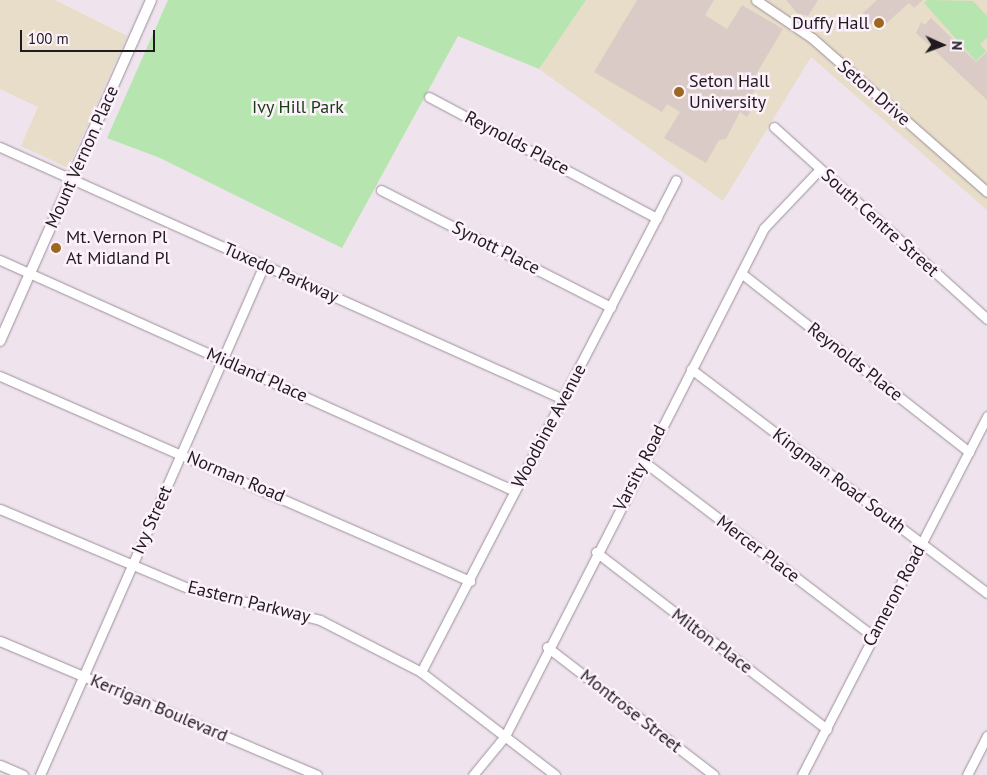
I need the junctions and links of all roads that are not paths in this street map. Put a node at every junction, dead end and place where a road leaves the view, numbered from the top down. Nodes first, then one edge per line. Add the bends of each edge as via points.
1 (151, 0) edge
2 (756, 0) edge
3 (429, 97) dead end
4 (774, 127) dead end
5 (0, 147) edge
6 (820, 169) junction
7 (72, 179) junction
8 (676, 180) dead end
9 (381, 190) dead end
10 (987, 192) edge
11 (658, 218) junction
12 (0, 260) edge
13 (264, 265) junction
14 (30, 273) junction
15 (741, 273) junction
16 (611, 307) junction
17 (987, 319) edge
18 (0, 341) edge
19 (222, 360) junction
20 (691, 369) junction
21 (0, 376) edge
22 (562, 399) junction
23 (987, 416) edge
24 (969, 452) junction
25 (181, 454) junction
26 (643, 462) junction
27 (515, 491) junction
28 (0, 509) edge
29 (922, 544) junction
30 (596, 552) junction
31 (132, 566) junction
32 (470, 581) junction
33 (987, 593) edge
34 (873, 636) junction
35 (0, 642) edge
36 (547, 647) junction
37 (421, 672) junction
38 (84, 676) junction
39 (827, 729) junction
40 (505, 736) junction
41 (987, 736) edge
42 (0, 765) edge
43 (23, 775) edge
44 (40, 775) edge
45 (317, 775) edge
46 (473, 775) edge
47 (554, 775) edge
48 (714, 775) edge
49 (802, 775) edge
50 (967, 775) edge

1 - 7 street, Mount Vernon Place
2 - 10 street, Seton Drive via 812,38
3 - 11 street, Reynolds Place
4 - 6 street, South Centre Street
5 - 7 street, Tuxedo Parkway
6 - 15 street, Varsity Road via 764,228
6 - 17 street, South Centre Street
7 - 13 street, Tuxedo Parkway
7 - 14 street, Mount Vernon Place
8 - 11 street, Woodbine Avenue
9 - 16 street, Synott Place
11 - 16 street, Woodbine Avenue
12 - 14 street, Midland Place
13 - 19 street, Ivy Street
13 - 22 street, Tuxedo Parkway
14 - 18 street, Mount Vernon Place
14 - 19 street, Midland Place
15 - 20 street, Varsity Road
15 - 24 street, Reynolds Place
16 - 22 street, Woodbine Avenue
19 - 25 street, Ivy Street
19 - 27 street, Midland Place
20 - 26 street, Varsity Road
20 - 29 street, Kingman Road South
21 - 25 street, Norman Road
22 - 27 street, Woodbine Avenue
23 - 24 street, Cameron Road
24 - 29 street, Cameron Road
25 - 31 street, Ivy Street
25 - 32 street, Norman Road
26 - 30 street, Varsity Road
26 - 34 street, Mercer Place
27 - 32 street, Woodbine Avenue
28 - 31 street, Eastern Parkway
29 - 33 street, Kingman Road South
29 - 34 street, Cameron Road
30 - 36 street, Varsity Road
30 - 39 street, Milton Place
31 - 37 street, Eastern Parkway via 188,588 320,620
31 - 38 street, Ivy Street
32 - 37 street, Woodbine Avenue
34 - 39 street, Cameron Road
35 - 38 street, Kerrigan Boulevard
36 - 40 street, Varsity Road
36 - 48 street, Montrose Street
37 - 40 street, Eastern Parkway
38 - 44 street, Ivy Street
38 - 45 street, Kerrigan Boulevard
39 - 49 street, Cameron Road
40 - 46 street, Varsity Road
40 - 47 street, Eastern Parkway
41 - 50 street
42 - 43 street

